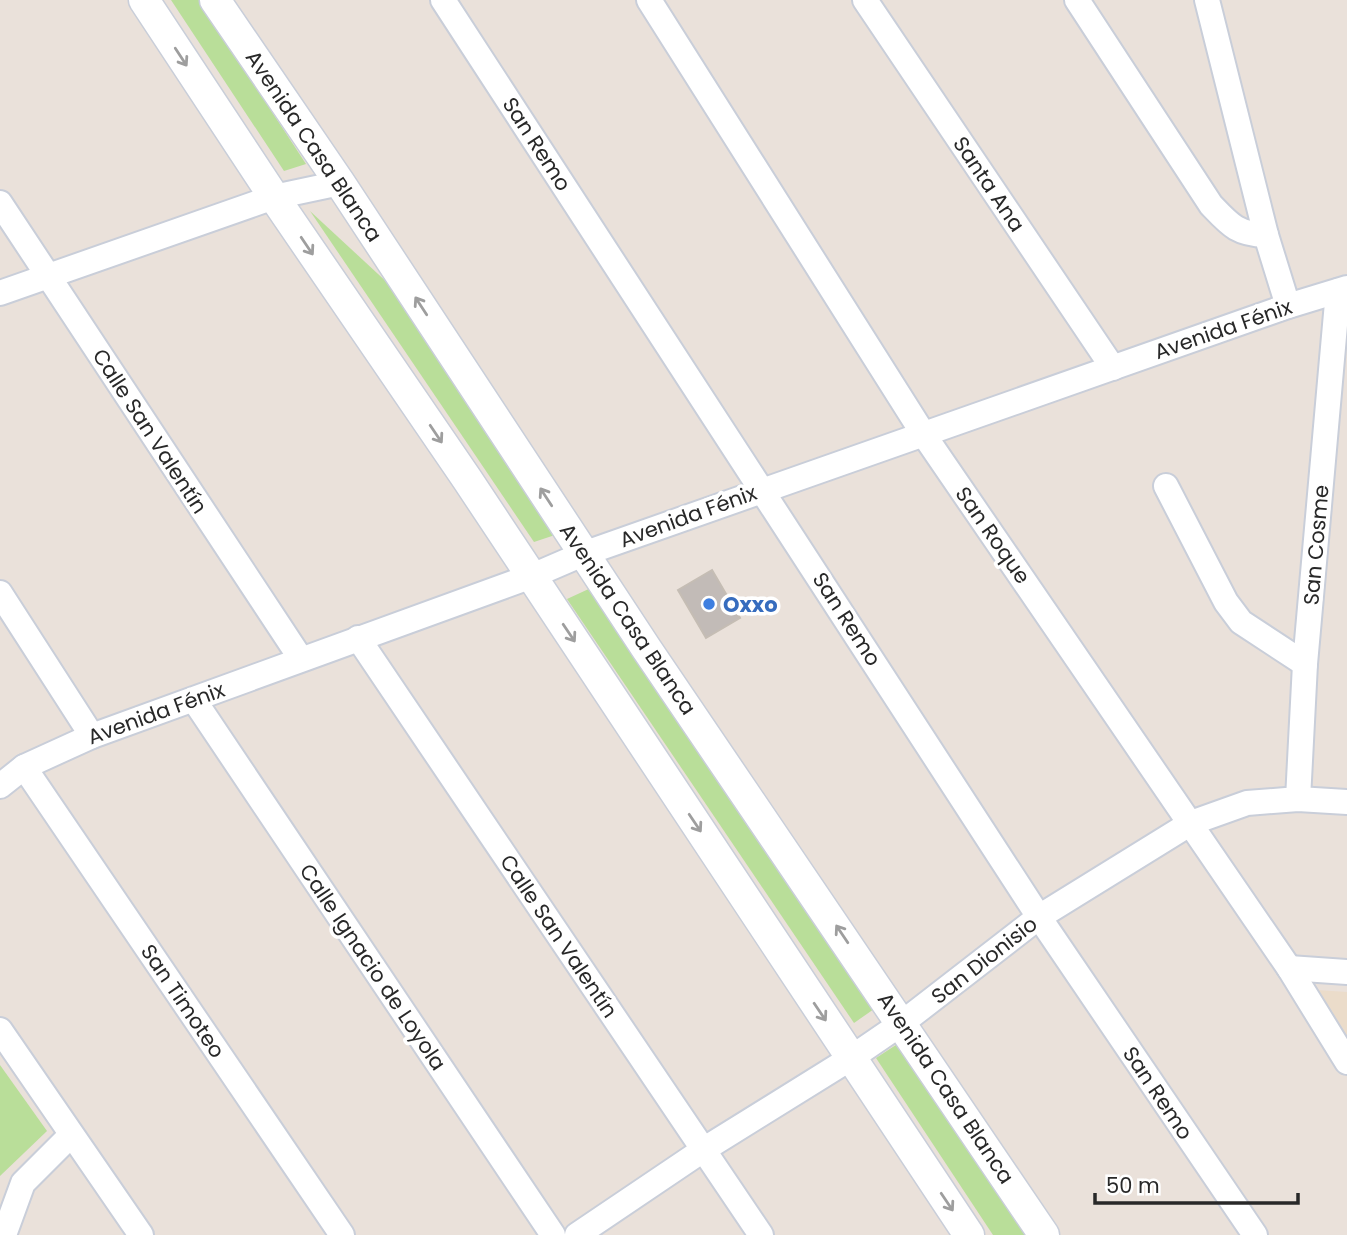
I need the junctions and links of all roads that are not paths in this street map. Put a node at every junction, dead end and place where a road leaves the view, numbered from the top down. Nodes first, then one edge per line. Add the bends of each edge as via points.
1 (144, 0) edge
2 (215, 0) edge
3 (443, 0) edge
4 (649, 0) edge
5 (865, 0) edge
6 (1077, 0) edge
7 (1208, 0) edge
8 (340, 183) junction
9 (274, 197) junction
10 (0, 203) edge
11 (1266, 235) junction
12 (47, 276) junction
13 (1342, 289) edge
14 (0, 293) edge
15 (1288, 306) junction
16 (1113, 368) junction
17 (924, 435) junction
18 (1166, 486) dead end
19 (763, 489) junction
20 (583, 554) junction
21 (532, 576) junction
22 (0, 593) edge
23 (358, 638) junction
24 (301, 659) junction
25 (1305, 664) junction
26 (194, 700) junction
27 (92, 736) junction
28 (24, 767) junction
29 (0, 786) edge
30 (1298, 799) junction
31 (1347, 802) edge
32 (1191, 823) junction
33 (1039, 917) junction
34 (1289, 968) junction
35 (1347, 972) edge
36 (902, 1023) junction
37 (0, 1030) edge
38 (851, 1058) junction
39 (1347, 1062) edge
40 (71, 1135) junction
41 (703, 1150) junction
42 (5, 1235) edge
43 (141, 1235) edge
44 (342, 1235) edge
45 (553, 1235) edge
46 (577, 1235) edge
47 (761, 1235) edge
48 (969, 1235) edge
49 (1044, 1235) edge
50 (1255, 1235) edge

1 -> 9 street
2 - 8 street, Avenida Casa Blanca
3 - 19 street, San Remo
4 - 17 street, San Roque
5 - 16 street, Santa Ana
6 - 11 street via 1211,205 1229,225 1247,234
7 - 11 street
8 - 9 street
20 -> 8 street, Avenida Casa Blanca
9 - 12 street
9 -> 21 street
10 - 12 street, Calle San Valentín
11 - 15 street
12 - 14 street
12 - 24 street, Calle San Valentín
13 - 15 street, Avenida Fénix
13 - 25 street, San Cosme
15 - 16 street, Avenida Fénix
16 - 17 street, Avenida Fénix
17 - 19 street, Avenida Fénix
17 - 32 street, San Roque
18 - 25 street via 1241,622
19 - 20 street, Avenida Fénix
19 - 33 street, San Remo
20 - 21 street, Avenida Fénix
36 -> 20 street, Avenida Casa Blanca
21 - 23 street, Avenida Fénix
21 -> 38 street
22 - 27 street
23 - 24 street, Avenida Fénix
23 - 41 street, Calle San Valentín
24 - 26 street, Avenida Fénix
25 - 30 street, San Cosme
26 - 27 street, Avenida Fénix
26 - 45 street, Calle Ignacio de Loyola
27 - 28 street, Avenida Fénix
28 - 29 street, Avenida Fénix
28 - 44 street, San Timoteo
30 - 31 street, San Dionisio
30 - 32 street, San Dionisio via 1247,803
32 - 33 street, San Dionisio
32 - 34 street, San Roque
33 - 36 street, San Dionisio
33 - 50 street, San Remo
34 - 35 street
34 - 39 street, San Roque
36 - 38 street, San Dionisio
36 - 49 street, Avenida Casa Blanca
37 - 40 street
38 - 41 street, San Dionisio
38 -> 48 street
40 - 42 street via 23,1183
40 - 43 street
41 - 46 street, San Dionisio
41 - 47 street, Calle San Valentín

